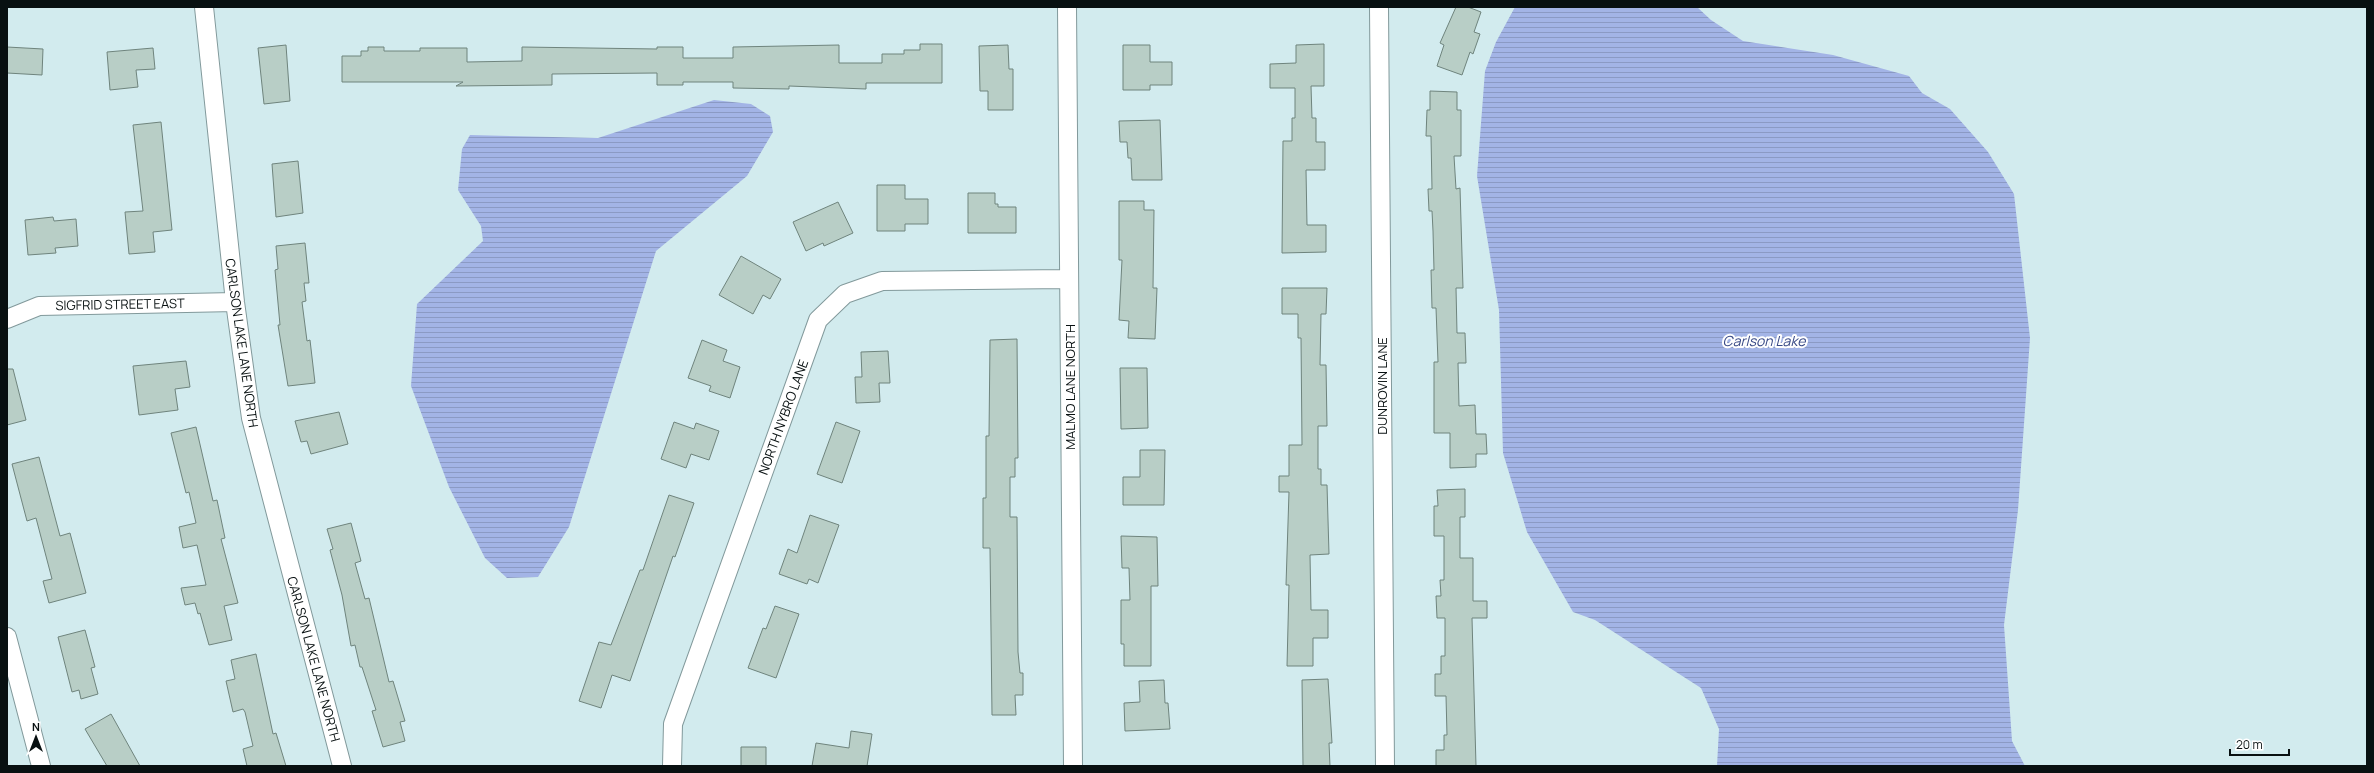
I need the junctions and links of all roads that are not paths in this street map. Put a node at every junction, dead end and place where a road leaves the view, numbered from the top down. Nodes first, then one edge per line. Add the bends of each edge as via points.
1 (204, 7) edge
2 (1067, 7) edge
3 (1379, 7) edge
4 (1069, 279) junction
5 (235, 302) junction
6 (7, 319) edge
7 (7, 637) edge
8 (41, 766) edge
9 (342, 766) edge
10 (672, 766) edge
11 (1073, 766) edge
12 (1385, 766) edge

1 - 5 street, CARLSON LAKE LANE NORTH
2 - 4 street, MALMO LANE NORTH
3 - 12 street, DUNROVIN LANE
4 - 10 street, NORTH NYBRO LANE via 882,281 845,294 818,320 673,724
4 - 11 street, MALMO LANE NORTH
5 - 6 street, SIGFRID STREET EAST via 39,306
5 - 9 street, CARLSON LAKE LANE NORTH via 251,418
7 - 8 street

